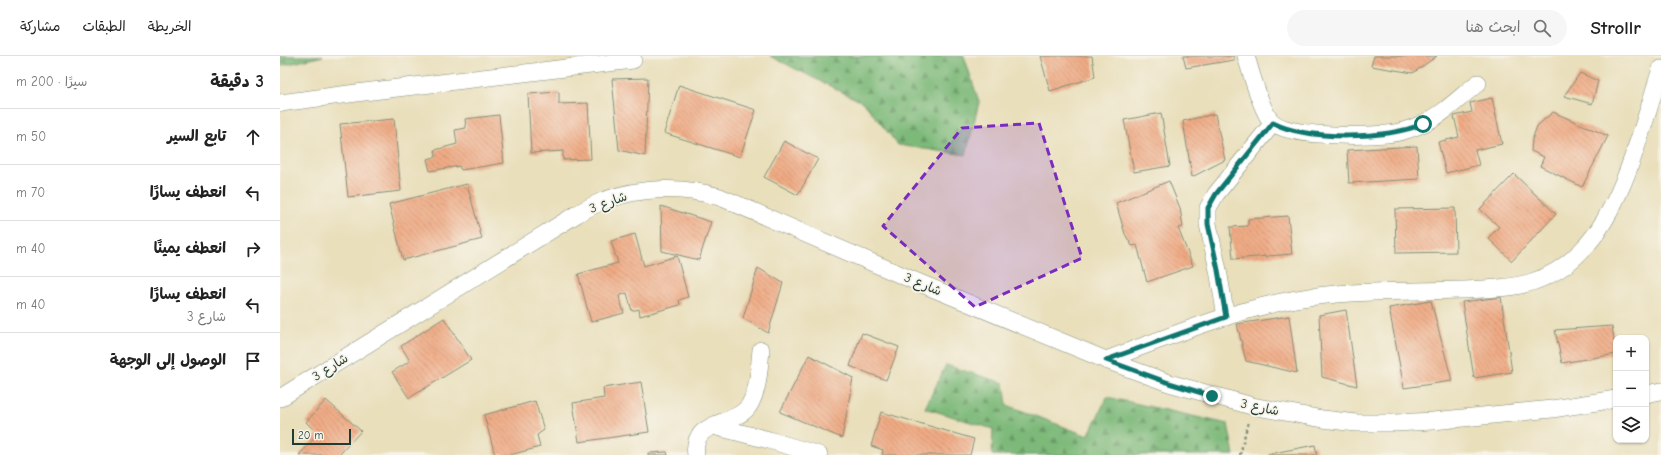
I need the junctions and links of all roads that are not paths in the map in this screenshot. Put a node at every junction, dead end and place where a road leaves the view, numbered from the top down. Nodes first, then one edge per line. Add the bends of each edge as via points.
1 (1246, 56) edge
2 (633, 60) dead end
3 (1661, 69) edge
4 (1478, 83) dead end
5 (280, 103) edge
6 (1273, 123) junction
7 (1226, 317) junction
8 (761, 350) dead end
9 (1106, 360) junction
10 (1661, 391) edge
11 (1649, 393) edge
12 (280, 398) edge
13 (1613, 399) edge
14 (713, 426) junction
15 (696, 455) edge
16 (819, 455) edge

1 - 6 street via 1266,114
2 - 5 street
3 - 7 street via 1627,174 1611,210 1597,233 1582,250 1550,274 1532,282 1506,287 1418,292 1359,292 1320,296
4 - 6 street via 1436,116 1409,129 1388,134 1322,134 1292,130
6 - 7 street via 1216,194 1208,208 1208,224
7 - 9 street
8 - 14 street via 756,388 750,405 745,411
9 - 12 street, شارع 3 via 720,197 689,190 651,190 622,195 577,214
9 - 13 street, شارع 3 via 1169,383 1252,406 1356,422 1434,421 1544,410
10 - 11 street
14 - 15 street via 699,436
14 - 16 street

